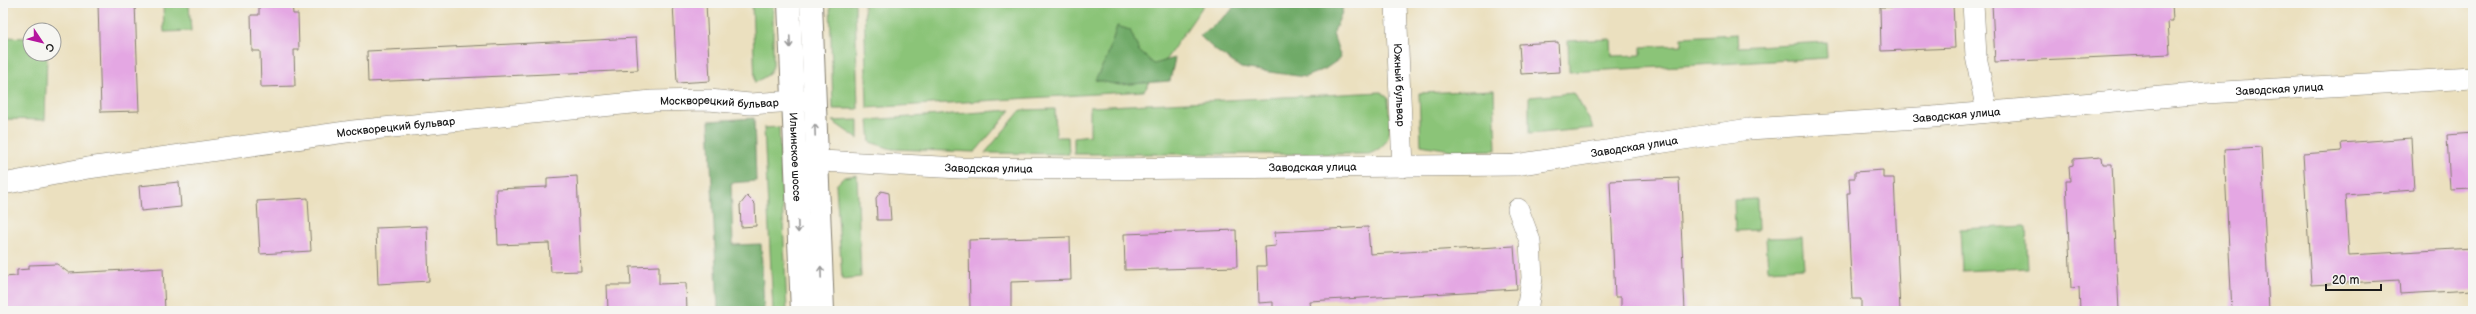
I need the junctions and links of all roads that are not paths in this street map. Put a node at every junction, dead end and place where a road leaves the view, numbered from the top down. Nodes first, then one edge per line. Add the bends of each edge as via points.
1 (789, 3) edge
2 (810, 3) edge
3 (1396, 3) edge
4 (1973, 3) edge
5 (2473, 78) edge
6 (814, 100) junction
7 (792, 101) junction
8 (1987, 112) junction
9 (806, 160) junction
10 (1404, 167) junction
11 (3, 184) edge
12 (1518, 209) dead end
13 (802, 311) edge
14 (823, 311) edge
15 (1527, 311) edge

1 -> 7 main road, Ильинское шоссе
2 - 6 main road, Ильинское шоссе
3 - 10 street, Южный бульвар
4 - 8 street via 1976,56
5 - 8 street, Заводская улица via 2206,93
6 - 7 street, Москворецкий бульвар
9 -> 6 main road, Ильинское шоссе
7 - 9 main road, Ильинское шоссе
7 - 11 street, Москворецкий бульвар via 750,104 709,100 652,101 353,131 88,168
8 - 10 street, Заводская улица via 1749,129 1528,164
9 - 10 street, Заводская улица via 985,168
9 -> 13 main road, Ильинское шоссе
14 -> 9 main road, Ильинское шоссе
12 - 15 street via 1530,241 1532,278

